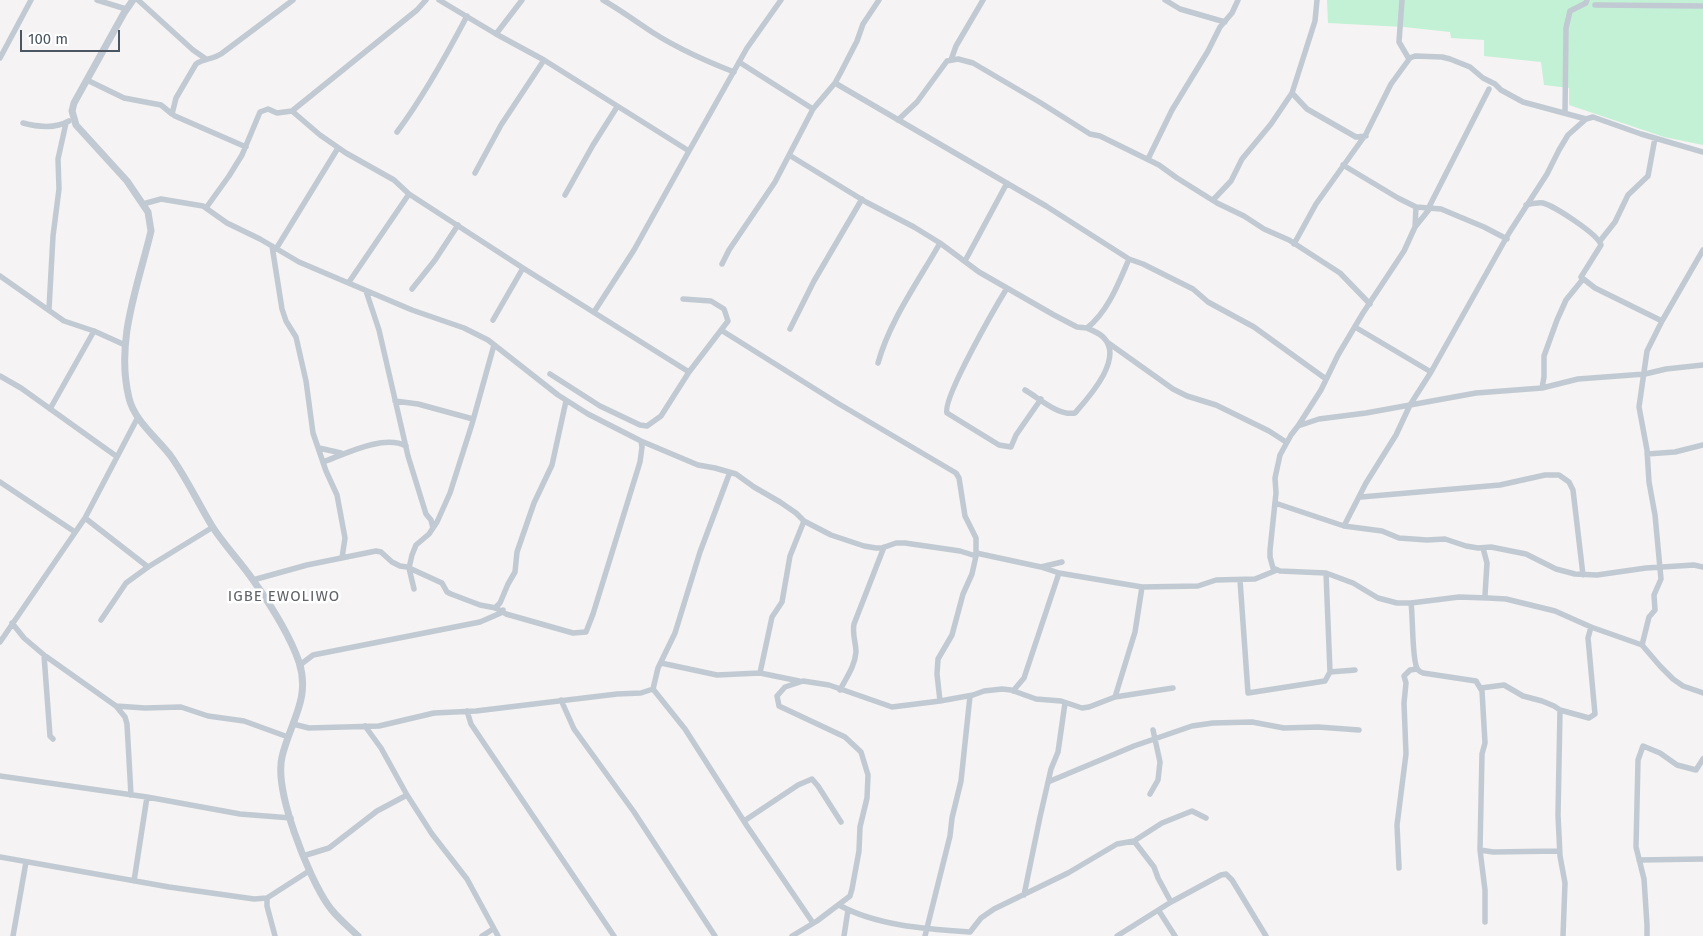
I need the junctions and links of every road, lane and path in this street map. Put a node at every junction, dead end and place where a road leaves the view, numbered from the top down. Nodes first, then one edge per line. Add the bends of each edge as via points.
1 (31, 0) edge
2 (98, 0) edge
3 (133, 0) edge
4 (138, 0) edge
5 (293, 0) edge
6 (426, 0) edge
7 (439, 0) edge
8 (522, 0) edge
9 (603, 0) edge
10 (781, 0) edge
11 (879, 0) edge
12 (983, 0) edge
13 (1165, 0) edge
14 (1238, 0) edge
15 (1317, 0) edge
16 (1402, 0) edge
17 (1587, 0) edge
18 (1595, 5) dead end
19 (1703, 6) edge
20 (126, 9) junction
21 (467, 16) junction
22 (1225, 22) junction
23 (496, 34) junction
24 (0, 58) edge
25 (206, 59) junction
26 (1409, 59) junction
27 (544, 60) junction
28 (952, 60) junction
29 (739, 62) junction
30 (734, 72) junction
31 (1483, 78) junction
32 (87, 80) junction
33 (834, 83) junction
34 (1499, 88) junction
35 (1489, 89) junction
36 (1292, 93) junction
37 (175, 100) junction
38 (161, 105) junction
39 (617, 107) junction
40 (813, 109) junction
41 (292, 111) junction
42 (1565, 113) junction
43 (172, 114) junction
44 (1587, 118) junction
45 (70, 120) junction
46 (898, 120) junction
47 (23, 123) dead end
48 (397, 132) dead end
49 (1366, 136) junction
50 (1356, 137) junction
51 (1655, 138) junction
52 (1358, 146) junction
53 (246, 147) junction
54 (338, 148) junction
55 (689, 151) junction
56 (1703, 152) edge
57 (790, 155) junction
58 (1148, 159) junction
59 (1343, 165) junction
60 (474, 173) dead end
61 (1007, 183) junction
62 (1536, 191) junction
63 (410, 194) junction
64 (564, 195) dead end
65 (862, 199) junction
66 (1213, 200) junction
67 (1542, 203) junction
68 (143, 204) junction
69 (1526, 205) junction
70 (1416, 207) junction
71 (1430, 207) junction
72 (206, 208) junction
73 (458, 225) junction
74 (1415, 227) junction
75 (1507, 239) junction
76 (1600, 241) junction
77 (940, 243) junction
78 (1294, 244) junction
79 (274, 248) junction
80 (1703, 250) edge
81 (1129, 259) junction
82 (964, 261) junction
83 (722, 264) dead end
84 (523, 268) junction
85 (0, 276) edge
86 (1583, 279) junction
87 (349, 282) junction
88 (1007, 288) junction
89 (412, 289) dead end
90 (366, 291) junction
91 (683, 299) dead end
92 (1370, 304) junction
93 (49, 309) junction
94 (594, 312) junction
95 (493, 320) dead end
96 (1662, 321) junction
97 (1355, 327) junction
98 (1087, 328) junction
99 (790, 329) dead end
100 (721, 330) junction
101 (94, 331) junction
102 (1107, 342) junction
103 (125, 345) junction
104 (494, 345) junction
105 (878, 363) dead end
106 (1703, 365) edge
107 (689, 372) junction
108 (1430, 372) junction
109 (550, 374) dead end
110 (1644, 374) junction
111 (0, 376) edge
112 (1326, 379) junction
113 (1542, 388) junction
114 (1025, 390) dead end
115 (1041, 400) junction
116 (395, 401) junction
117 (566, 401) junction
118 (1410, 405) junction
119 (50, 409) junction
120 (138, 417) junction
121 (473, 419) junction
122 (1298, 426) junction
123 (402, 441) junction
124 (641, 441) junction
125 (1286, 442) junction
126 (1703, 445) edge
127 (319, 448) junction
128 (343, 454) junction
129 (1648, 454) junction
130 (116, 456) junction
131 (323, 462) junction
132 (730, 472) junction
133 (0, 482) edge
134 (1361, 497) junction
135 (1275, 503) junction
136 (85, 518) junction
137 (438, 519) junction
138 (431, 520) junction
139 (804, 521) junction
140 (1344, 526) junction
141 (213, 527) junction
142 (432, 528) junction
143 (75, 532) junction
144 (1483, 548) junction
145 (881, 549) junction
146 (976, 554) junction
147 (342, 558) junction
148 (1062, 562) dead end
149 (148, 567) junction
150 (1042, 567) junction
151 (1658, 567) junction
152 (1703, 567) edge
153 (409, 568) junction
154 (1277, 570) junction
155 (1059, 573) junction
156 (1326, 573) junction
157 (1583, 575) junction
158 (253, 580) junction
159 (1240, 580) junction
160 (1142, 587) junction
161 (414, 590) dead end
162 (1485, 595) dead end
163 (500, 603) junction
164 (1411, 603) junction
165 (495, 608) junction
166 (503, 612) junction
167 (101, 620) dead end
168 (12, 624) junction
169 (1591, 627) junction
170 (0, 642) edge
171 (1642, 645) junction
172 (44, 655) junction
173 (661, 663) junction
174 (300, 665) junction
175 (1417, 669) junction
176 (1355, 670) dead end
177 (1330, 672) junction
178 (760, 674) junction
179 (800, 681) junction
180 (1173, 688) dead end
181 (1481, 688) junction
182 (653, 690) junction
183 (840, 690) junction
184 (1013, 691) junction
185 (1703, 693) edge
186 (970, 696) junction
187 (1115, 697) junction
188 (562, 700) junction
189 (940, 701) junction
190 (1065, 703) junction
191 (116, 706) junction
192 (1560, 710) junction
193 (467, 711) junction
194 (293, 724) junction
195 (365, 726) junction
196 (1153, 730) dead end
197 (1360, 730) dead end
198 (288, 737) junction
199 (1154, 739) junction
200 (53, 740) dead end
201 (1703, 759) edge
202 (0, 776) edge
203 (1048, 782) junction
204 (1150, 794) dead end
205 (131, 795) junction
206 (407, 795) junction
207 (147, 797) junction
208 (291, 818) junction
209 (1206, 818) dead end
210 (744, 821) junction
211 (841, 822) dead end
212 (1134, 841) junction
213 (1480, 850) junction
214 (1559, 851) junction
215 (303, 856) junction
216 (0, 857) edge
217 (1703, 859) edge
218 (1639, 860) junction
219 (26, 862) junction
220 (1399, 868) dead end
221 (309, 871) junction
222 (134, 881) junction
223 (1024, 895) junction
224 (267, 898) junction
225 (1171, 902) junction
226 (839, 905) junction
227 (848, 910) junction
228 (1159, 911) junction
229 (1485, 922) dead end
230 (813, 923) junction
231 (927, 927) junction
232 (493, 929) junction
233 (13, 936) edge
234 (275, 936) edge
235 (358, 936) edge
236 (482, 936) edge
237 (498, 936) edge
238 (614, 936) edge
239 (715, 936) edge
240 (792, 936) edge
241 (844, 936) edge
242 (925, 936) edge
243 (1117, 936) edge
244 (1175, 936) edge
245 (1266, 936) edge
246 (1563, 936) edge
247 (1647, 936) edge

1 - 24 street
2 - 20 street
3 - 20 street
4 - 25 street
5 - 25 street via 221,54
6 - 41 street
7 - 21 street
8 - 23 street
9 - 30 street via 680,48
10 - 29 street
11 - 33 street via 863,24
12 - 28 street via 956,46
13 - 22 street via 1180,9
14 - 22 street
15 - 36 street via 1315,21
16 - 26 street via 1399,42
17 - 42 street via 1570,11 1566,28
18 - 19 street
20 - 32 street
21 - 23 street
21 - 48 street via 442,64
22 - 58 street via 1172,110
23 - 27 street
25 - 37 street via 196,64
26 - 31 street via 1415,56 1442,57 1470,67
26 - 49 street via 1391,84
27 - 39 street
27 - 60 street
28 - 46 street via 943,64 917,102
28 - 58 street via 972,63 1090,134
29 - 30 street
29 - 40 street
30 - 55 street
31 - 34 street
31 - 35 street
32 - 38 street via 124,98
32 - 45 street via 74,103
33 - 40 street
33 - 46 street
34 - 35 street
34 - 42 street via 1522,102
35 - 71 street
36 - 50 street via 1307,109
36 - 66 street via 1242,159 1231,181
37 - 38 street
37 - 43 street
38 - 43 street
39 - 55 street
39 - 64 street
40 - 57 street
41 - 53 street via 277,113 263,110 257,116
41 - 54 street
42 - 44 street
43 - 53 street
44 - 51 street via 1594,112 1598,119
44 - 62 street via 1568,135
45 - 47 street via 37,127
45 - 68 street via 128,181
45 - 93 street via 58,159 59,189
46 - 61 street
49 - 50 street
49 - 52 street
50 - 52 street
51 - 56 street
51 - 76 street via 1648,176 1628,195 1615,222
52 - 59 street
53 - 72 street
54 - 63 street via 394,180
54 - 79 street
55 - 94 street via 634,250
57 - 65 street
57 - 83 street
58 - 66 street
59 - 70 street
59 - 78 street
61 - 81 street
61 - 82 street
62 - 67 street
62 - 69 street
63 - 73 street
63 - 87 street
65 - 77 street
65 - 99 street
66 - 78 street
67 - 69 street
67 - 76 street via 1576,221
68 - 72 street via 161,199
68 - 103 street via 150,218 151,231
69 - 75 street
70 - 71 street
70 - 74 street
71 - 74 street
71 - 75 street
72 - 79 street
73 - 84 street
73 - 89 street
74 - 92 street via 1404,251
75 - 108 street
76 - 86 street via 1600,249 1581,277
77 - 82 street
77 - 105 street via 894,322
78 - 92 street via 1340,273
79 - 87 street
79 - 127 street via 282,309 296,337 313,433
80 - 96 street
81 - 98 street via 1118,288
81 - 112 street via 1193,289 1208,302 1254,327
82 - 88 street
84 - 94 street
84 - 95 street
85 - 93 street
86 - 96 street
86 - 113 street via 1566,300 1557,320 1544,356
87 - 90 street
88 - 98 street via 1054,316
88 - 115 street via 985,324 946,405 947,413 999,445 1011,447 1016,434
90 - 104 street via 464,328
90 - 116 street via 379,330
91 - 100 street via 711,301 724,309 728,321
92 - 97 street
93 - 101 street via 64,321
94 - 107 street
96 - 110 street via 1647,351
97 - 108 street
97 - 112 street
98 - 102 street via 1100,334
100 - 107 street
100 - 146 street via 956,473 965,516 976,538
101 - 103 street
101 - 119 street
102 - 115 street via 1109,357 1104,374 1075,414 1060,411
102 - 125 street via 1173,389 1216,405
103 - 120 street via 126,386
104 - 117 street
104 - 121 street
106 - 110 street
107 - 109 street via 661,416 647,426 600,406
108 - 118 street
110 - 113 street via 1578,379
110 - 129 street via 1639,407
111 - 119 street
112 - 122 street
113 - 118 street via 1476,393
114 - 115 street
116 - 121 street
116 - 123 street
117 - 124 street
117 - 163 street via 552,465 534,503 518,552 517,567
118 - 122 street via 1319,419
118 - 134 street
119 - 130 street
120 - 130 street
120 - 141 street via 171,456
121 - 137 street via 450,494
122 - 125 street
123 - 128 street
123 - 138 street via 426,514
124 - 132 street via 698,465
124 - 166 street via 640,462 586,632 573,633
125 - 135 street via 1275,478
126 - 129 street
127 - 128 street
127 - 131 street
128 - 131 street
129 - 151 street
130 - 136 street
131 - 147 street via 337,495 344,538
132 - 139 street via 780,502
132 - 173 street via 700,552 675,633
133 - 143 street
134 - 140 street
134 - 157 street via 1500,485 1559,475 1569,482 1573,490
135 - 140 street
135 - 154 street via 1270,558
136 - 143 street
136 - 149 street
137 - 138 street
137 - 142 street
138 - 142 street
139 - 145 street via 830,535
139 - 178 street via 790,556 782,602 772,617
140 - 144 street via 1382,531 1399,538 1441,539
141 - 149 street
141 - 158 street
142 - 153 street via 416,546
143 - 168 street
144 - 157 street via 1526,554 1556,569
144 - 162 street via 1487,563
145 - 146 street via 905,543
145 - 183 street via 852,632 856,650 854,661
146 - 150 street
146 - 189 street via 952,635 938,659 936,674
147 - 153 street via 376,551
147 - 158 street
148 - 150 street
149 - 167 street via 126,583
150 - 155 street
151 - 152 street
151 - 157 street
151 - 171 street via 1661,579 1654,595 1655,610 1649,617
153 - 161 street
153 - 165 street via 442,583 451,594
154 - 156 street
154 - 159 street via 1256,579
155 - 160 street
155 - 184 street via 1024,678
156 - 164 street via 1353,583 1378,598
156 - 177 street
158 - 174 street
159 - 160 street via 1216,580 1198,586
159 - 177 street via 1248,693 1325,681
160 - 187 street via 1135,632
163 - 165 street
163 - 166 street
164 - 169 street via 1459,598 1506,599 1555,611
164 - 175 street
165 - 166 street
166 - 174 street via 480,622 313,655
168 - 170 street
168 - 172 street
169 - 171 street
169 - 192 street via 1588,638 1596,714 1589,718
171 - 185 street via 1673,679
172 - 191 street
172 - 200 street via 50,736
173 - 178 street via 717,675
173 - 182 street
174 - 194 street via 303,693
175 - 181 street via 1423,673 1476,681
175 - 220 street via 1404,676 1406,754 1396,824
176 - 177 street
178 - 179 street
179 - 183 street
179 - 226 street via 785,687 777,696 779,706 845,736 861,752 868,775 852,889
180 - 187 street
181 - 192 street via 1504,685
181 - 213 street via 1485,743
182 - 188 street
182 - 210 street via 685,729
183 - 189 street via 892,706
184 - 186 street via 993,690
184 - 190 street via 1036,699
186 - 189 street
186 - 231 street via 961,781
187 - 190 street via 1082,708
188 - 193 street
188 - 239 street via 574,729 634,812
190 - 203 street via 1058,752
191 - 198 street via 181,707 208,716 244,721
191 - 205 street via 127,724
192 - 214 street
193 - 195 street via 434,713 389,725
193 - 238 street via 472,724
194 - 195 street via 309,728
194 - 198 street
195 - 206 street
196 - 199 street
197 - 199 street via 1284,728 1252,722 1213,723 1192,726
198 - 208 street via 280,768
199 - 203 street
199 - 204 street via 1160,762 1158,780
201 - 218 street via 1696,770 1677,765 1644,746 1638,760 1636,847
202 - 205 street
203 - 223 street
205 - 207 street
206 - 215 street via 377,811 329,848
206 - 232 street via 467,879
207 - 208 street via 240,814
207 - 222 street
208 - 215 street
209 - 212 street via 1192,811 1162,823
210 - 211 street via 812,779
210 - 230 street
212 - 223 street via 1117,844
212 - 225 street via 1154,867
213 - 214 street
213 - 229 street
214 - 246 street via 1564,883
215 - 221 street
216 - 219 street
217 - 218 street
218 - 247 street via 1644,879
219 - 222 street
219 - 233 street
221 - 224 street
221 - 235 street via 329,906
222 - 224 street via 245,898
223 - 231 street via 994,909 970,932
224 - 234 street
225 - 228 street
225 - 245 street via 1226,874
226 - 227 street
226 - 230 street
227 - 231 street via 892,924
227 - 241 street
228 - 243 street
228 - 244 street
230 - 240 street
231 - 242 street
232 - 236 street
232 - 237 street

